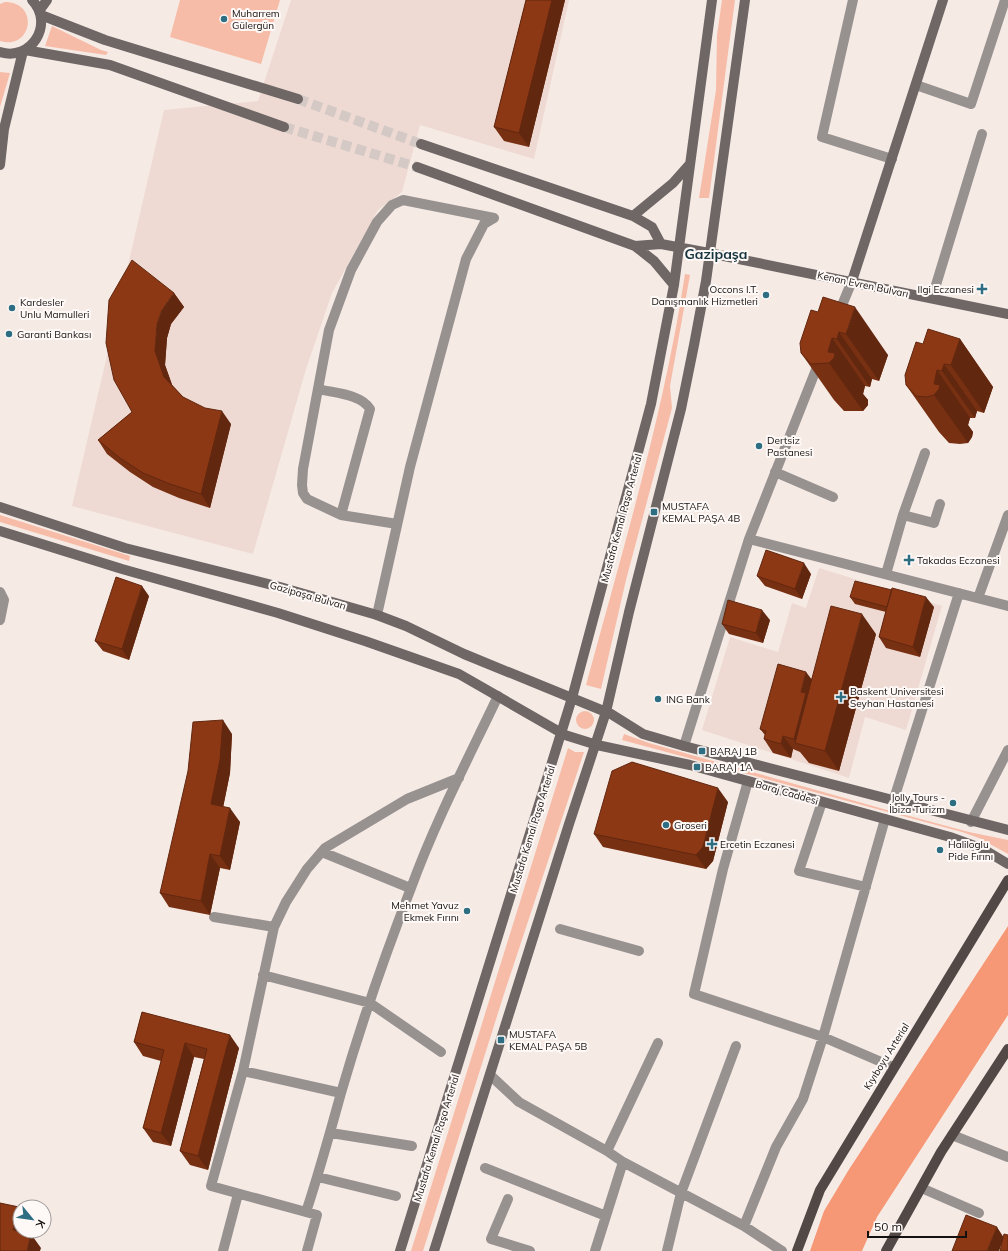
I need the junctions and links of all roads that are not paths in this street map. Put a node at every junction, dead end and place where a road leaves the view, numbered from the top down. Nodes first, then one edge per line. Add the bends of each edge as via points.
1 (32, 0) edge
2 (47, 0) edge
3 (712, 0) edge
4 (745, 0) edge
5 (853, 0) edge
6 (943, 0) edge
7 (1004, 0) edge
8 (40, 13) junction
9 (24, 50) junction
10 (0, 52) edge
11 (916, 85) junction
12 (298, 99) tunnel mouth
13 (284, 127) tunnel mouth
14 (982, 134) dead end
15 (421, 144) tunnel mouth
16 (892, 159) junction
17 (0, 165) edge
18 (689, 165) junction
19 (417, 167) tunnel mouth
20 (633, 216) junction
21 (661, 244) junction
22 (635, 246) junction
23 (678, 248) junction
24 (709, 253) junction
25 (852, 282) junction
26 (674, 285) junction
27 (932, 298) junction
28 (1008, 314) edge
29 (833, 328) edge
30 (824, 350) edge
31 (318, 389) junction
32 (925, 453) dead end
33 (775, 472) junction
34 (833, 497) dead end
35 (940, 504) dead end
36 (0, 507) edge
37 (341, 515) junction
38 (903, 515) junction
39 (1008, 515) edge
40 (397, 524) junction
41 (0, 531) edge
42 (749, 538) junction
43 (886, 574) junction
44 (0, 592) edge
45 (959, 593) junction
46 (978, 598) junction
47 (1008, 606) edge
48 (377, 615) junction
49 (0, 620) edge
50 (498, 696) junction
51 (572, 698) junction
52 (606, 712) junction
53 (561, 733) junction
54 (597, 745) junction
55 (684, 746) junction
56 (1008, 750) edge
57 (459, 778) junction
58 (748, 781) junction
59 (822, 802) junction
60 (893, 802) junction
61 (885, 819) junction
62 (971, 822) junction
63 (1008, 830) edge
64 (322, 852) junction
65 (1008, 864) edge
66 (1008, 880) edge
67 (866, 887) junction
68 (410, 888) junction
69 (214, 917) dead end
70 (274, 927) junction
71 (560, 929) dead end
72 (639, 951) dead end
73 (263, 975) junction
74 (370, 1003) junction
75 (823, 1037) junction
76 (658, 1043) dead end
77 (736, 1046) dead end
78 (1008, 1049) edge
79 (441, 1052) dead end
80 (893, 1067) junction
81 (242, 1071) junction
82 (490, 1075) junction
83 (341, 1093) junction
84 (331, 1133) junction
85 (952, 1135) junction
86 (412, 1146) dead end
87 (607, 1151) junction
88 (1008, 1157) edge
89 (623, 1162) junction
90 (485, 1168) dead end
91 (318, 1177) junction
92 (926, 1190) dead end
93 (681, 1193) junction
94 (238, 1194) junction
95 (396, 1196) dead end
96 (508, 1199) dead end
97 (306, 1212) junction
98 (979, 1213) dead end
99 (606, 1216) junction
100 (744, 1226) junction
101 (223, 1251) edge
102 (307, 1251) edge
103 (400, 1251) edge
104 (434, 1251) edge
105 (530, 1251) edge
106 (595, 1251) edge
107 (667, 1251) edge
108 (782, 1251) edge
109 (797, 1251) edge
110 (886, 1251) edge

1 - 8 main road
2 - 8 main road
3 - 18 main road, Mustafa Kemal Paşa Arterial
4 - 24 main road
5 - 16 street via 822,137
6 - 11 main road
7 - 11 street via 971,104
8 - 9 main road via 40,31 37,39
8 - 12 main road via 105,40
9 - 10 main road via 10,54
9 - 13 main road via 110,65
9 - 17 main road via 4,128
11 - 16 main road
14 - 27 street
15 - 20 main road
16 - 25 main road
18 - 20 main road via 673,183
18 - 23 main road, Mustafa Kemal Paşa Arterial
19 - 22 main road
20 - 21 main road via 652,227
21 - 22 main road, Kenan Evren Bulvarı
21 - 23 main road, Kenan Evren Bulvarı
22 - 26 main road via 654,261
23 - 24 main road, Kenan Evren Bulvarı
23 - 26 main road, Mustafa Kemal Paşa Arterial
24 - 25 main road, Kenan Evren Bulvarı
24 - 52 main road via 681,409
25 - 27 main road, Kenan Evren Bulvarı
25 - 29 street
26 - 51 main road, Mustafa Kemal Paşa Arterial via 651,404
27 - 28 main road, Kenan Evren Bulvarı
30 - 33 street
31 - 37 street via 303,469 303,493 307,499
31 - 37 street via 360,399 367,403 370,409
31 - 40 street via 329,330 351,270 377,222 392,205 402,200 494,218 484,224 466,259
32 - 38 street
33 - 34 street
33 - 42 street
35 - 38 street via 934,522
36 - 48 main road, Gazipaşa Bulvarı via 125,548 280,587
37 - 40 street
38 - 43 street
39 - 46 street
40 - 48 street
41 - 50 main road via 365,641 459,674
42 - 43 street
42 - 55 street
43 - 45 street
44 - 49 street via 4,600
45 - 46 street
45 - 60 street
46 - 47 street
48 - 51 main road, Gazipaşa Bulvarı
50 - 53 main road
50 - 57 street
51 - 52 main road, Gazipaşa Bulvarı
51 - 53 main road, Mustafa Kemal Paşa Arterial
52 - 54 main road
52 - 55 main road, Baraj Caddesi via 643,734
53 - 54 main road, Baraj Caddesi
53 - 103 main road, Mustafa Kemal Paşa Arterial
54 - 58 main road, Baraj Caddesi via 690,765
54 - 82 main road via 567,829
55 - 60 main road, Baraj Caddesi
56 - 62 street
57 - 64 street via 407,799
57 - 68 street
58 - 59 main road, Baraj Caddesi
58 - 75 street via 723,869 694,994
59 - 61 main road, Baraj Caddesi
59 - 67 street via 799,871
60 - 62 main road, Baraj Caddesi
61 - 65 main road, Baraj Caddesi via 968,842
61 - 67 street
62 - 63 main road, Baraj Caddesi
64 - 68 street
64 - 70 street via 307,869
66 - 80 main road, Kıyıboyu Arterial
67 - 75 street
68 - 74 street
69 - 70 street
70 - 73 street
71 - 72 street
73 - 74 street
73 - 81 street
74 - 79 street
74 - 83 street
75 - 80 street
75 - 100 street via 803,1099 776,1147
76 - 87 street
77 - 93 street
78 - 85 main road
80 - 109 main road, Kıyıboyu Arterial via 820,1190
81 - 83 street
81 - 94 street via 211,1186
82 - 87 street via 519,1102
82 - 104 main road
83 - 84 street
84 - 86 street
84 - 91 street
85 - 88 street
85 - 110 main road
87 - 89 street
89 - 93 street
89 - 99 street
90 - 99 street
91 - 95 street
91 - 97 street
92 - 98 street
93 - 100 street
93 - 107 street
94 - 97 street
94 - 101 street
96 - 105 street via 491,1239
97 - 102 street via 317,1214
99 - 106 street
100 - 108 street

